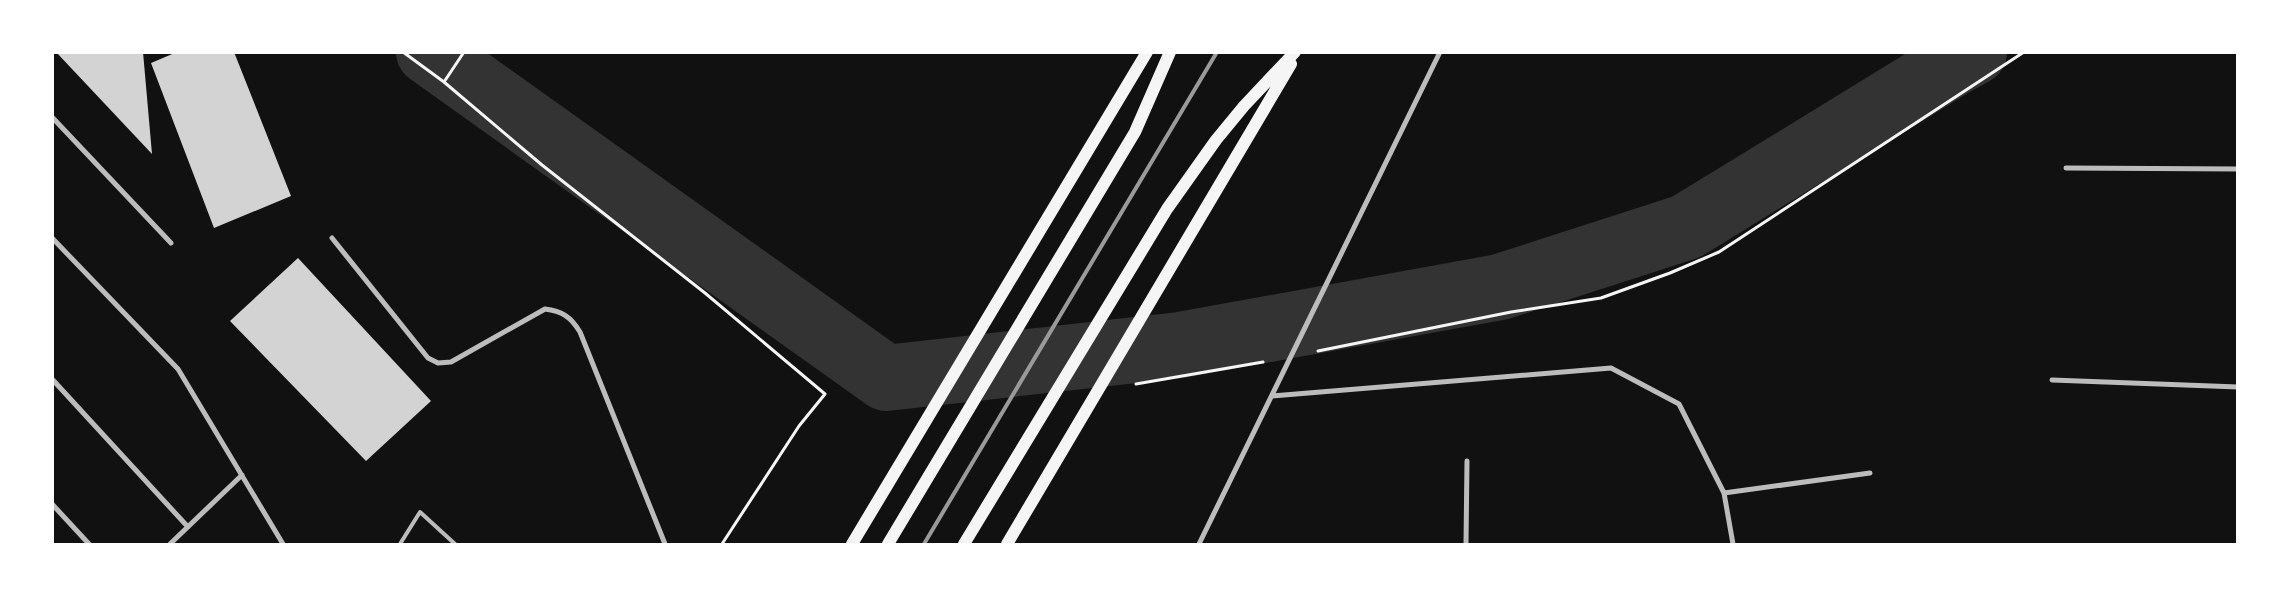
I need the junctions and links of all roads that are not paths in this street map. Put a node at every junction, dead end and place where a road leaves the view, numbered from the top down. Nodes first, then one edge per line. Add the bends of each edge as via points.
1 (1147, 52) edge
2 (1170, 52) edge
3 (1296, 52) edge
4 (1440, 52) edge
5 (52, 117) edge
6 (2066, 168) dead end
7 (2238, 169) edge
8 (52, 238) edge
9 (332, 238) dead end
10 (171, 243) dead end
11 (52, 379) edge
12 (2052, 380) dead end
13 (2238, 387) edge
14 (1272, 396) junction
15 (1467, 461) dead end
16 (1870, 473) dead end
17 (242, 475) junction
18 (1724, 493) junction
19 (52, 504) edge
20 (188, 527) junction
21 (89, 544) edge
22 (170, 544) edge
23 (283, 544) edge
24 (400, 544) edge
25 (455, 544) edge
26 (665, 544) edge
27 (852, 544) edge
28 (888, 544) edge
29 (964, 544) edge
30 (1007, 544) edge
31 (1199, 544) edge
32 (1466, 544) edge
33 (1733, 544) edge

1 - 27 main road
2 - 28 main road via 1135,132
3 - 29 main road via 1244,106 1199,162 1167,209
3 - 30 main road
4 - 14 street
5 - 10 street
6 - 7 street
8 - 17 street via 178,369
9 - 26 street via 428,358 438,362 451,362 545,309 562,312 573,320
11 - 20 street
12 - 13 street
14 - 18 street via 1611,368 1679,404
14 - 31 street
15 - 32 street
16 - 18 street
17 - 20 street
17 - 23 street
18 - 33 street
19 - 21 street
20 - 22 street
24 - 25 lane via 420,512

